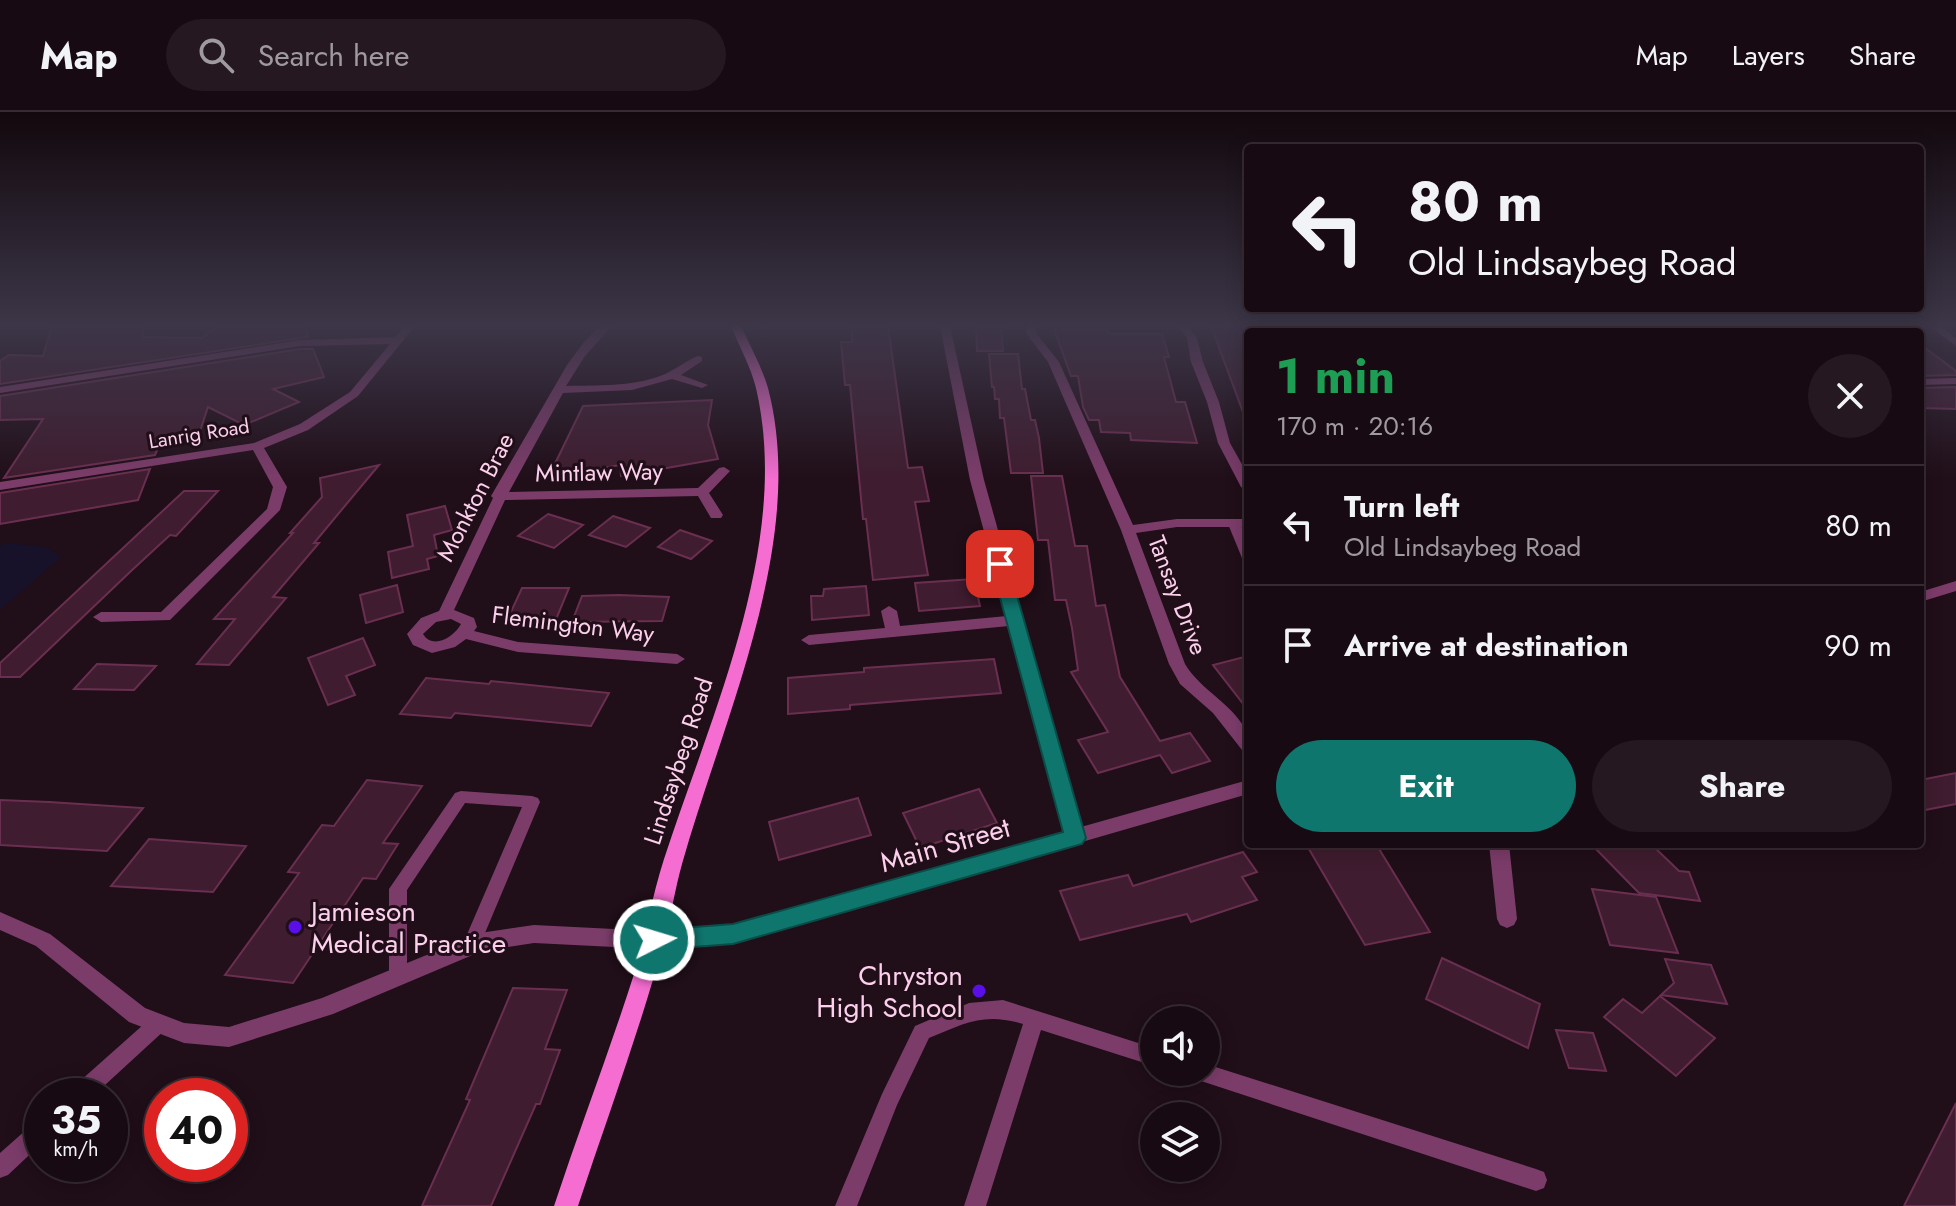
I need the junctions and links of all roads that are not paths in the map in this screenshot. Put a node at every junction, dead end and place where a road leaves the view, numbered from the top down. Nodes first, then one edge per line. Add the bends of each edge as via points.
1 (83, 377) edge
2 (368, 377) edge
3 (567, 377) edge
4 (669, 377) edge
5 (676, 377) edge
6 (759, 377) edge
7 (956, 377) edge
8 (1060, 377) edge
9 (1203, 377) edge
10 (1956, 381) edge
11 (1924, 382) edge
12 (702, 385) dead end
13 (0, 390) edge
14 (559, 390) junction
15 (257, 446) junction
16 (724, 471) dead end
17 (1244, 480) edge
18 (0, 486) edge
19 (702, 492) junction
20 (498, 496) junction
21 (716, 515) dead end
22 (1241, 523) edge
23 (1128, 530) junction
24 (1956, 586) edge
25 (1924, 596) edge
26 (889, 611) dead end
27 (445, 614) junction
28 (101, 617) dead end
29 (1015, 620) junction
30 (894, 632) junction
31 (465, 634) junction
32 (809, 640) dead end
33 (677, 659) dead end
34 (1244, 741) edge
35 (1244, 788) edge
36 (1075, 838) junction
37 (1499, 848) edge
38 (1507, 919) dead end
39 (0, 921) edge
40 (654, 940) junction
41 (471, 946) junction
42 (398, 977) junction
43 (1035, 1018) junction
44 (159, 1023) junction
45 (1140, 1052) edge
46 (98, 1078) edge
47 (1220, 1078) edge
48 (24, 1145) edge
49 (0, 1167) edge
50 (1536, 1180) dead end
51 (566, 1206) edge
52 (846, 1206) edge
53 (975, 1206) edge

1 - 13 street
2 - 15 street, Lanrig Road via 354,394 304,427
3 - 14 street, Monkton Brae
4 - 14 street via 636,387
5 - 12 street
6 - 40 main road, Lindsaybeg Road via 773,463 751,616
7 - 29 street
8 - 23 street, Tansay Drive
9 - 17 street via 1224,443
10 - 11 street
14 - 20 street, Monkton Brae
15 - 18 street, Lanrig Road
15 - 28 street via 280,487 273,510 165,617
16 - 19 street
19 - 20 street, Mintlaw Way
19 - 21 street
20 - 27 street, Monkton Brae
22 - 23 street, Tansay Drive
23 - 34 street, Tansay Drive via 1181,672
24 - 25 street
26 - 30 street
27 - 31 street via 466,618
27 - 31 street via 417,629 419,644 447,645
29 - 30 street
29 - 36 street
30 - 32 street
31 - 33 street, Flemington Way via 518,647
35 - 36 street, Main Street
36 - 40 street, Main Street via 733,934
37 - 38 street
39 - 44 street, Main Street via 43,940 137,1015
40 - 41 street, Main Street via 534,934
40 - 51 main road, Lindsaybeg Road
41 - 42 street, Main Street
41 - 42 lane via 532,802 461,797 398,889
42 - 44 street, Main Street via 229,1037 184,1033
43 - 45 lane
43 - 52 lane via 1003,1009 969,1012 922,1032
43 - 53 lane
44 - 46 lane
47 - 50 lane
48 - 49 lane

